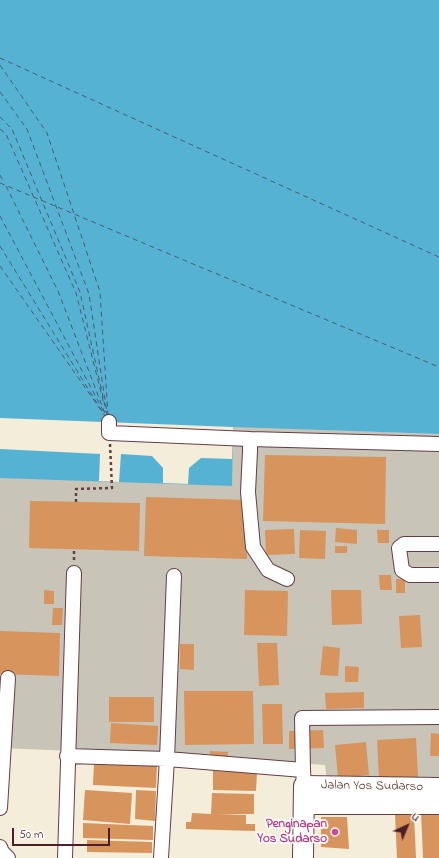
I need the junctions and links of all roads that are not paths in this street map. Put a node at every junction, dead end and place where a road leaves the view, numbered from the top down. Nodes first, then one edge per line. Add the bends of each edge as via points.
1 (109, 428) road end
2 (250, 439) junction
3 (439, 444) edge
4 (439, 544) edge
5 (74, 573) dead end
6 (439, 575) edge
7 (174, 576) dead end
8 (287, 579) dead end
9 (8, 678) dead end
10 (439, 717) edge
11 (67, 756) junction
12 (167, 759) junction
13 (304, 787) junction
14 (439, 788) edge
15 (439, 804) edge
16 (0, 808) edge
17 (0, 847) edge
18 (8, 858) edge
19 (64, 858) edge
20 (161, 858) edge
21 (303, 858) edge

1 - 2 street
2 - 3 street
2 - 8 street via 248,492 253,547 268,570
4 - 6 street via 404,544 400,548 402,570 410,574
5 - 11 street
7 - 12 street
9 - 16 street
10 - 13 street via 302,718
11 - 12 street
11 - 19 street
12 - 13 street
12 - 20 street
13 - 14 highway, Jalan Yos Sudarso
13 - 15 highway, Jalan Yos Sudarso
13 - 21 highway
17 - 18 street

